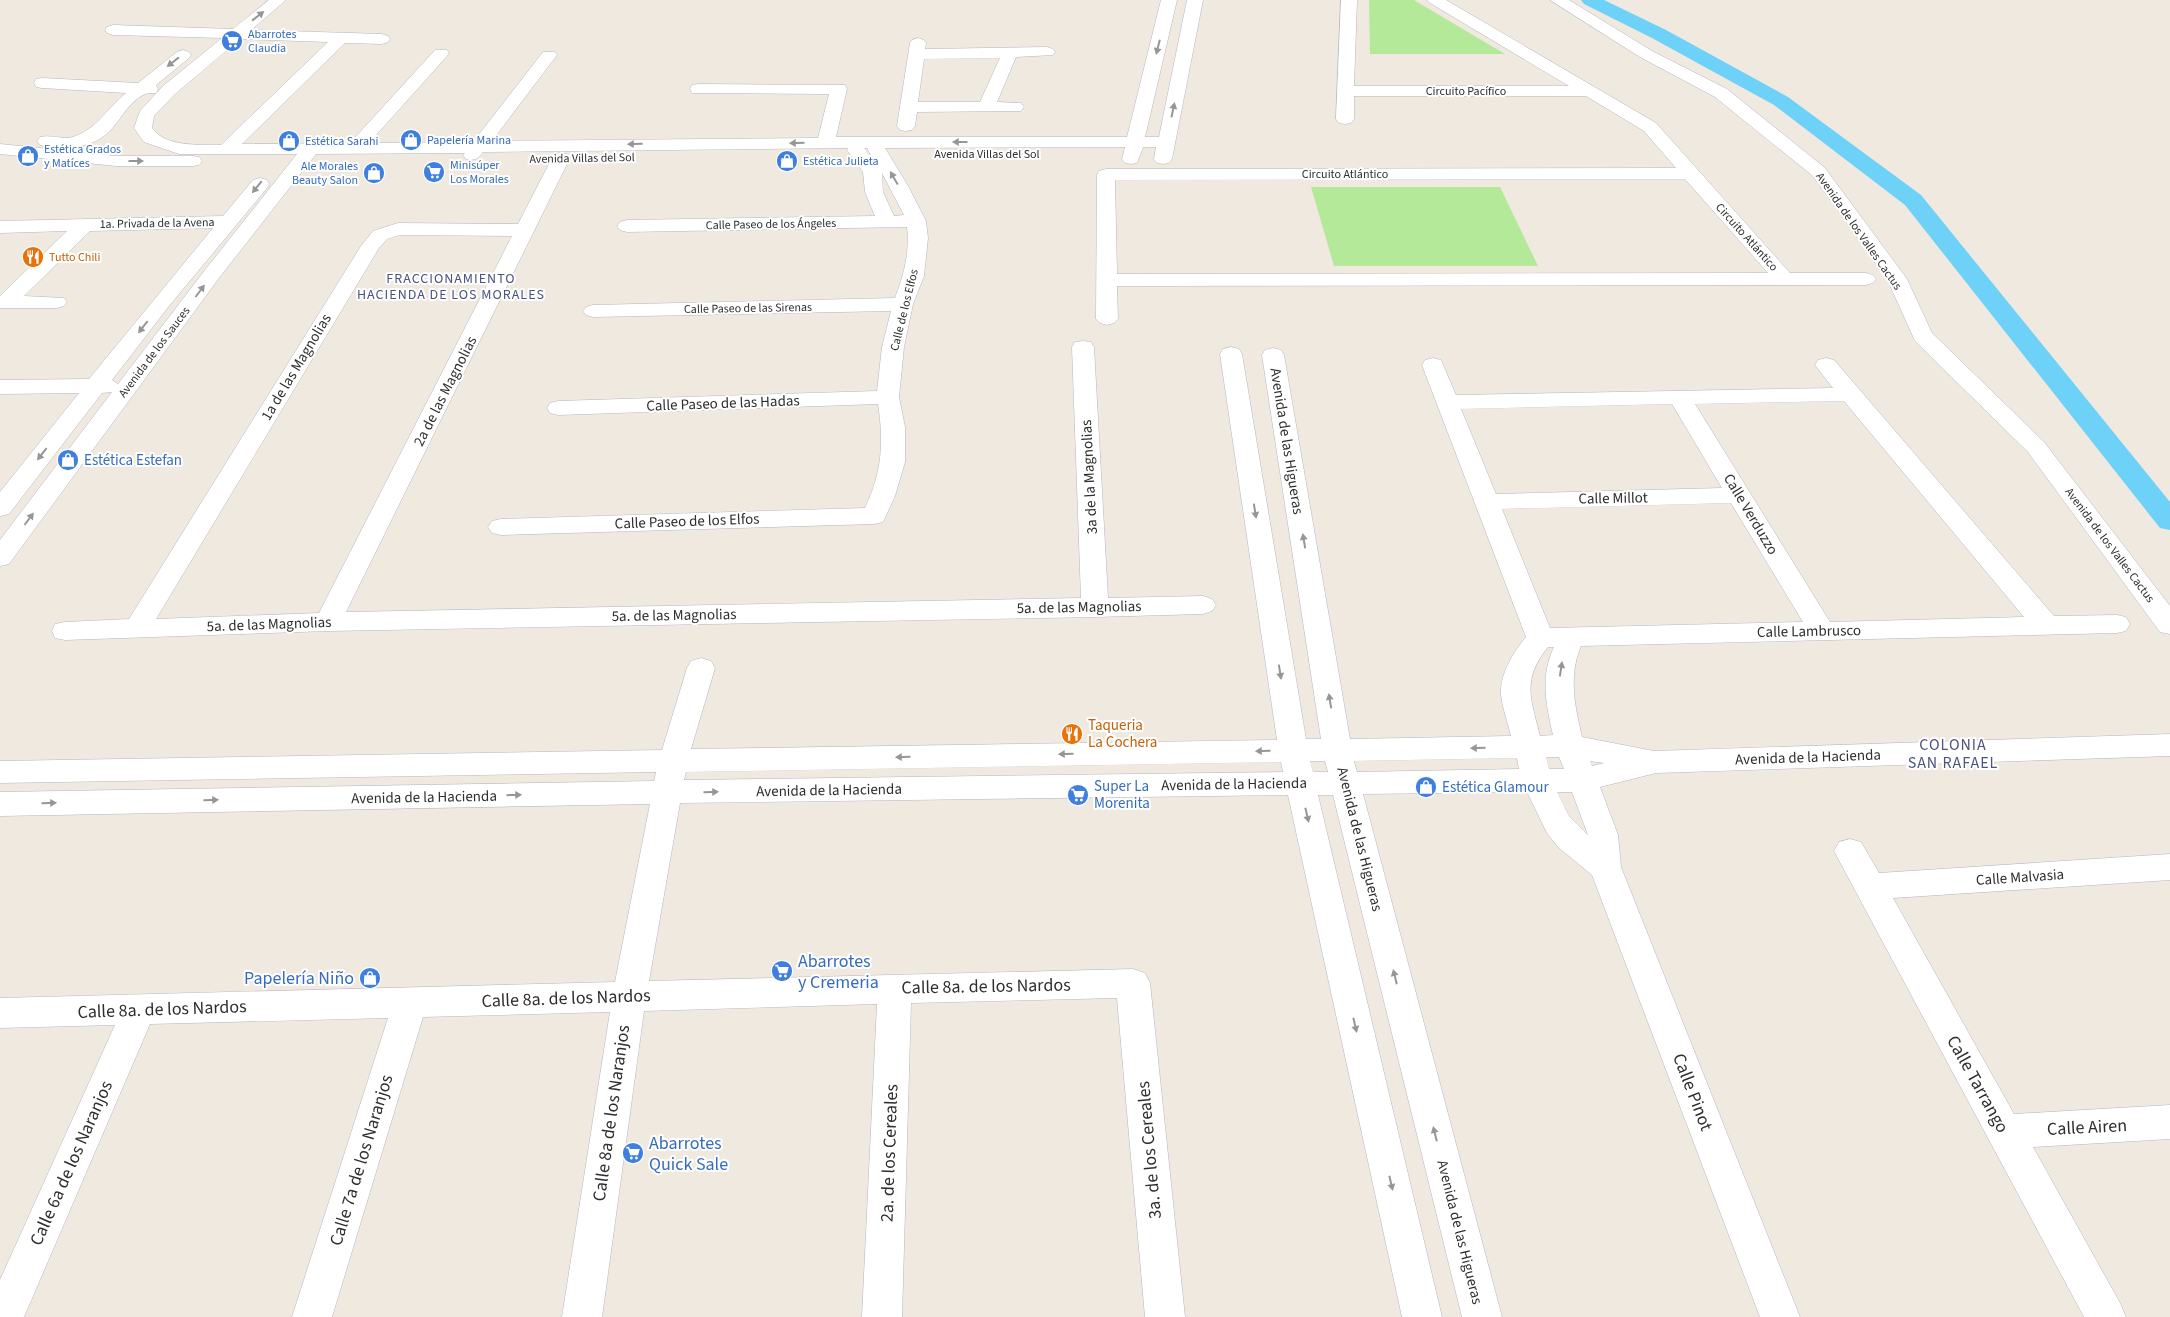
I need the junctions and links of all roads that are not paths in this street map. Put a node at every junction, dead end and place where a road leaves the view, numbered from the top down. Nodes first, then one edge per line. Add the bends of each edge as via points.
1 (278, 0) edge
2 (1349, 0) edge
3 (1435, 0) edge
4 (1558, 0) edge
5 (1169, 2) edge
6 (1194, 3) edge
7 (232, 17) dead end
8 (114, 30) dead end
9 (210, 34) junction
10 (235, 34) junction
11 (341, 38) junction
12 (382, 39) dead end
13 (1047, 52) dead end
14 (441, 53) dead end
15 (1010, 53) junction
16 (549, 55) dead end
17 (42, 83) dead end
18 (140, 88) junction
19 (698, 89) dead end
20 (169, 90) junction
21 (1345, 91) junction
22 (1587, 91) junction
23 (908, 107) junction
24 (986, 107) junction
25 (1016, 107) dead end
26 (1345, 119) dead end
27 (0, 138) edge
28 (826, 142) junction
29 (903, 142) junction
30 (355, 148) junction
31 (1133, 148) junction
32 (1165, 148) junction
33 (0, 149) edge
34 (62, 149) junction
35 (866, 149) junction
36 (226, 150) junction
37 (474, 152) junction
38 (294, 155) junction
39 (561, 158) junction
40 (1690, 173) junction
41 (1128, 175) junction
42 (1159, 175) junction
43 (916, 221) junction
44 (228, 222) junction
45 (887, 222) junction
46 (85, 225) junction
47 (627, 226) dead end
48 (0, 227) edge
49 (526, 230) junction
50 (1784, 279) junction
51 (1866, 279) dead end
52 (1106, 280) junction
53 (3, 302) edge
54 (57, 302) dead end
55 (903, 304) junction
56 (593, 311) dead end
57 (1107, 319) dead end
58 (1082, 347) dead end
59 (1231, 354) dead end
60 (1274, 355) dead end
61 (1434, 365) dead end
62 (1826, 365) dead end
63 (96, 386) junction
64 (129, 386) junction
65 (0, 387) edge
66 (1852, 394) junction
67 (888, 397) junction
68 (1680, 398) junction
69 (1448, 402) junction
70 (558, 408) dead end
71 (1291, 462) junction
72 (1248, 463) junction
73 (1740, 495) junction
74 (1486, 502) junction
75 (0, 508) edge
76 (874, 516) joint
77 (501, 527) dead end
78 (0, 558) edge
79 (1203, 605) dead end
80 (1094, 608) junction
81 (328, 622) junction
82 (2117, 624) dead end
83 (2170, 625) edge
84 (2046, 626) junction
85 (146, 627) junction
86 (65, 631) dead end
87 (1822, 631) junction
88 (1572, 637) junction
89 (1540, 638) junction
90 (701, 668) dead end
91 (2170, 745) edge
92 (1570, 746) junction
93 (1527, 747) junction
94 (1337, 750) junction
95 (1293, 751) junction
96 (1656, 762) junction
97 (0, 772) edge
98 (670, 777) junction
99 (1582, 780) junction
100 (1536, 781) junction
101 (1300, 783) junction
102 (1346, 783) junction
103 (0, 804) edge
104 (1850, 850) dead end
105 (1605, 867) junction
106 (2170, 867) edge
107 (1870, 887) junction
108 (1133, 983) joint
109 (895, 989) junction
110 (629, 996) junction
111 (410, 1002) junction
112 (139, 1009) junction
113 (0, 1013) edge
114 (2170, 1122) edge
115 (2004, 1132) junction
116 (4, 1317) edge
117 (312, 1317) edge
118 (582, 1317) edge
119 (882, 1317) edge
120 (1165, 1317) edge
121 (1422, 1317) edge
122 (1482, 1317) edge
123 (1780, 1317) edge
124 (2106, 1317) edge

10 -> 1 street, Avenida Villas del Sol
2 - 21 street
3 - 22 street
4 - 83 street, Avenida de los Valles Cactus via 1646,54 1721,92 1819,172 1897,279 1923,336 2036,447
5 - 6 street
5 -> 31 street
32 -> 6 street
7 - 9 street
8 - 9 street
9 - 10 street
9 -> 18 street
10 - 11 street
10 - 20 street, Avenida Villas del Sol
11 - 12 street
11 - 36 street
13 - 15 street
14 - 30 street
15 - 23 street via 917,49
15 - 24 street
16 - 37 street
17 - 18 street
18 - 20 street
18 - 34 street via 98,132
19 - 28 street via 839,89
20 - 36 street, Avenida Villas del Sol via 146,115 144,128 150,138 179,149
21 - 22 street, Circuito Pacífico
21 - 26 street
22 - 40 street, Circuito Atlántico via 1650,128
23 - 24 street
23 - 29 street
24 - 25 street
27 - 34 street, Avenida Villas del Sol
28 - 35 street, Avenida Villas del Sol
28 -> 37 street, Avenida Villas del Sol
31 -> 29 street, Avenida Villas del Sol
29 - 35 street, Avenida Villas del Sol
30 - 37 street, Avenida Villas del Sol
30 - 38 street, Avenida Villas del Sol
31 - 32 street, Avenida Villas del Sol
31 - 35 street, Avenida Villas del Sol
31 - 41 street
32 - 42 street
33 - 34 street, Avenida Villas del Sol
34 -> 38 street, Avenida Villas del Sol via 116,161
35 - 39 street, Avenida Villas del Sol
43 -> 35 street, Calle de los Elfos via 899,186
35 - 45 street via 874,192
36 - 38 street, Avenida Villas del Sol
37 - 38 street, Avenida Villas del Sol
37 - 39 street, Avenida Villas del Sol
38 -> 44 street, Avenida de los Sauces
64 -> 38 street, Avenida de los Sauces
39 - 49 street, 2a de las Magnolias
40 - 42 street, Circuito Atlántico
40 - 50 street, Circuito Atlántico
41 - 42 street, Circuito Atlántico
41 - 52 street, Circuito Atlántico via 1106,175
43 - 45 street, Calle Paseo de los Ángeles
43 - 55 street, Calle de los Elfos via 918,252 914,276
44 - 46 street, 1a. Privada de la Avena
44 -> 63 street, Avenida de los Sauces
45 - 47 street, Calle Paseo de los Ángeles
46 - 48 street, 1a. Privada de la Avena
46 - 53 street, 1a. Privada de la Avena
49 - 81 street, 2a de las Magnolias
49 - 85 street, 1a de las Magnolias via 379,226 370,246 142,619
50 - 51 street, Circuito Atlántico
50 - 52 street, Circuito Atlántico
52 - 57 street, Circuito Atlántico
53 - 54 street, 1a. Privada de la Avena
55 - 56 street, Calle Paseo de las Sirenas
55 - 67 street, Calle de los Elfos via 893,347
58 - 80 street, 3a de la Magnolias
59 - 72 street
60 - 71 street, Avenida de las Higueras
61 - 69 street
62 - 66 street
63 - 64 street
63 - 65 street
63 -> 75 street, Avenida de los Sauces
78 -> 64 street, Avenida de los Sauces
66 - 68 street
66 - 84 street
67 - 70 street, Calle Paseo de las Hadas
67 - 76 street, Calle de los Elfos via 893,427 892,462
68 - 69 street
68 - 73 street, Calle Verduzzo
69 - 74 street
71 - 72 street
94 -> 71 street, Avenida de las Higueras
72 -> 95 street
73 - 74 street, Calle Millot
73 - 87 street, Calle Verduzzo
74 - 89 street
76 - 77 street, Calle Paseo de los Elfos
79 - 80 street, 5a. de las Magnolias
80 - 81 street, 5a. de las Magnolias
81 - 85 street, 5a. de las Magnolias
82 - 84 street, Calle Lambrusco
84 - 87 street, Calle Lambrusco
85 - 86 street, 5a. de las Magnolias
87 - 88 street, Calle Lambrusco
88 - 89 street, Calle Lambrusco
92 -> 88 street via 1560,703 1559,679 1563,657
89 - 93 street via 1527,654 1515,694
90 - 98 street, Calle 8a de los Naranjos
91 - 96 street, Avenida de la Hacienda
92 - 93 street, Avenida de la Hacienda
92 - 96 street, Avenida de la Hacienda
92 - 99 street, Calle Pinot
93 -> 94 street, Avenida de la Hacienda
93 - 100 street, Calle Pinot
94 - 95 street, Avenida de la Hacienda
94 - 102 street, Avenida de las Higueras
95 -> 98 street, Avenida de la Hacienda
95 - 101 street
96 - 99 street, Avenida de la Hacienda
97 - 98 street, Avenida de la Hacienda
98 -> 101 street, Avenida de la Hacienda
103 -> 98 street, Avenida de la Hacienda
98 - 110 street, Calle 8a de los Naranjos
99 - 100 street, Avenida de la Hacienda
99 - 105 street, Calle Pinot via 1603,835
100 - 102 street, Avenida de la Hacienda
100 - 105 street, Calle Pinot via 1558,824 1569,838
101 - 102 street, Avenida de la Hacienda
101 -> 121 street
122 -> 102 street, Avenida de las Higueras
104 - 107 street, Calle Tarrango
105 - 123 street, Calle Pinot
106 - 107 street, Calle Malvasia
107 - 115 street, Calle Tarrango
108 - 109 street, Calle 8a. de los Nardos
108 - 120 street, 3a. de los Cereales
109 - 110 street, Calle 8a. de los Nardos
109 - 119 street, 2a. de los Cereales
110 - 111 street, Calle 8a. de los Nardos
110 - 118 street, Calle 8a de los Naranjos
111 - 112 street, Calle 8a. de los Nardos
111 - 117 street, Calle 7a de los Naranjos
112 - 113 street, Calle 8a. de los Nardos
112 - 116 street, Calle 6a de los Naranjos
114 - 115 street, Calle Airen
115 - 124 street, Calle Tarrango

